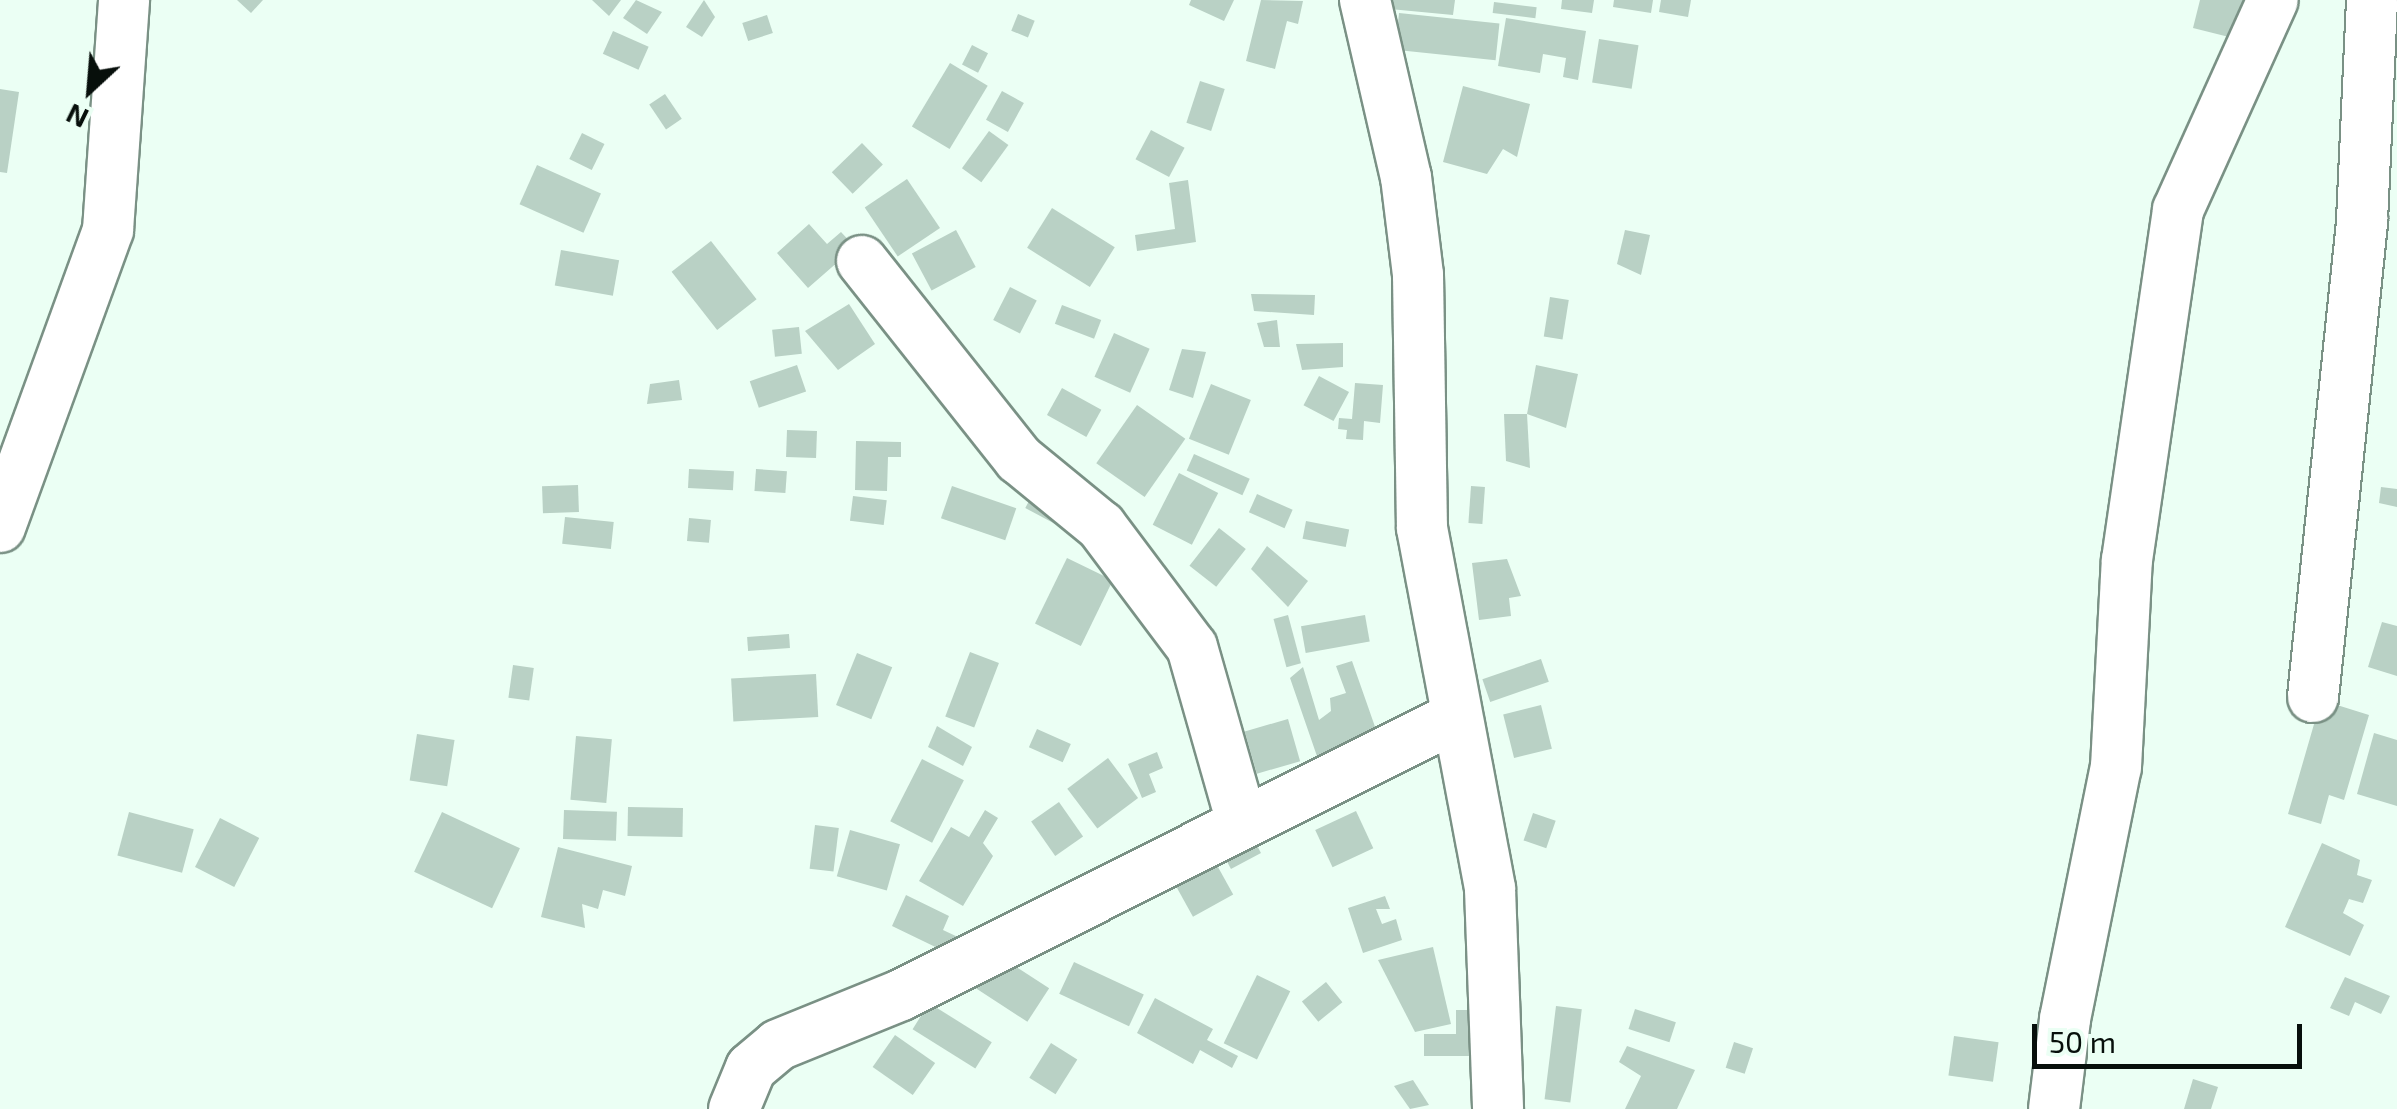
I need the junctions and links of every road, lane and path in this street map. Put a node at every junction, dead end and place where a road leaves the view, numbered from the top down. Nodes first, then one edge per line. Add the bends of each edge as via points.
1 (124, 0) edge
2 (1365, 0) edge
3 (2273, 0) edge
4 (2372, 0) edge
5 (862, 261) dead end
6 (0, 527) edge
7 (2313, 697) dead end
8 (1454, 718) junction
9 (1242, 823) junction
10 (734, 1109) edge
11 (1498, 1109) edge
12 (2054, 1109) edge

1 - 6 street via 108,230
2 - 8 street via 1408,196 1418,275 1422,528
3 - 12 street via 2178,210 2127,560 2116,768 2065,1019
4 - 7 street via 2362,220
5 - 9 street via 1019,460 1101,526 1192,647
8 - 9 street
8 - 11 street via 1490,889
9 - 10 street via 901,994 778,1044 751,1068

